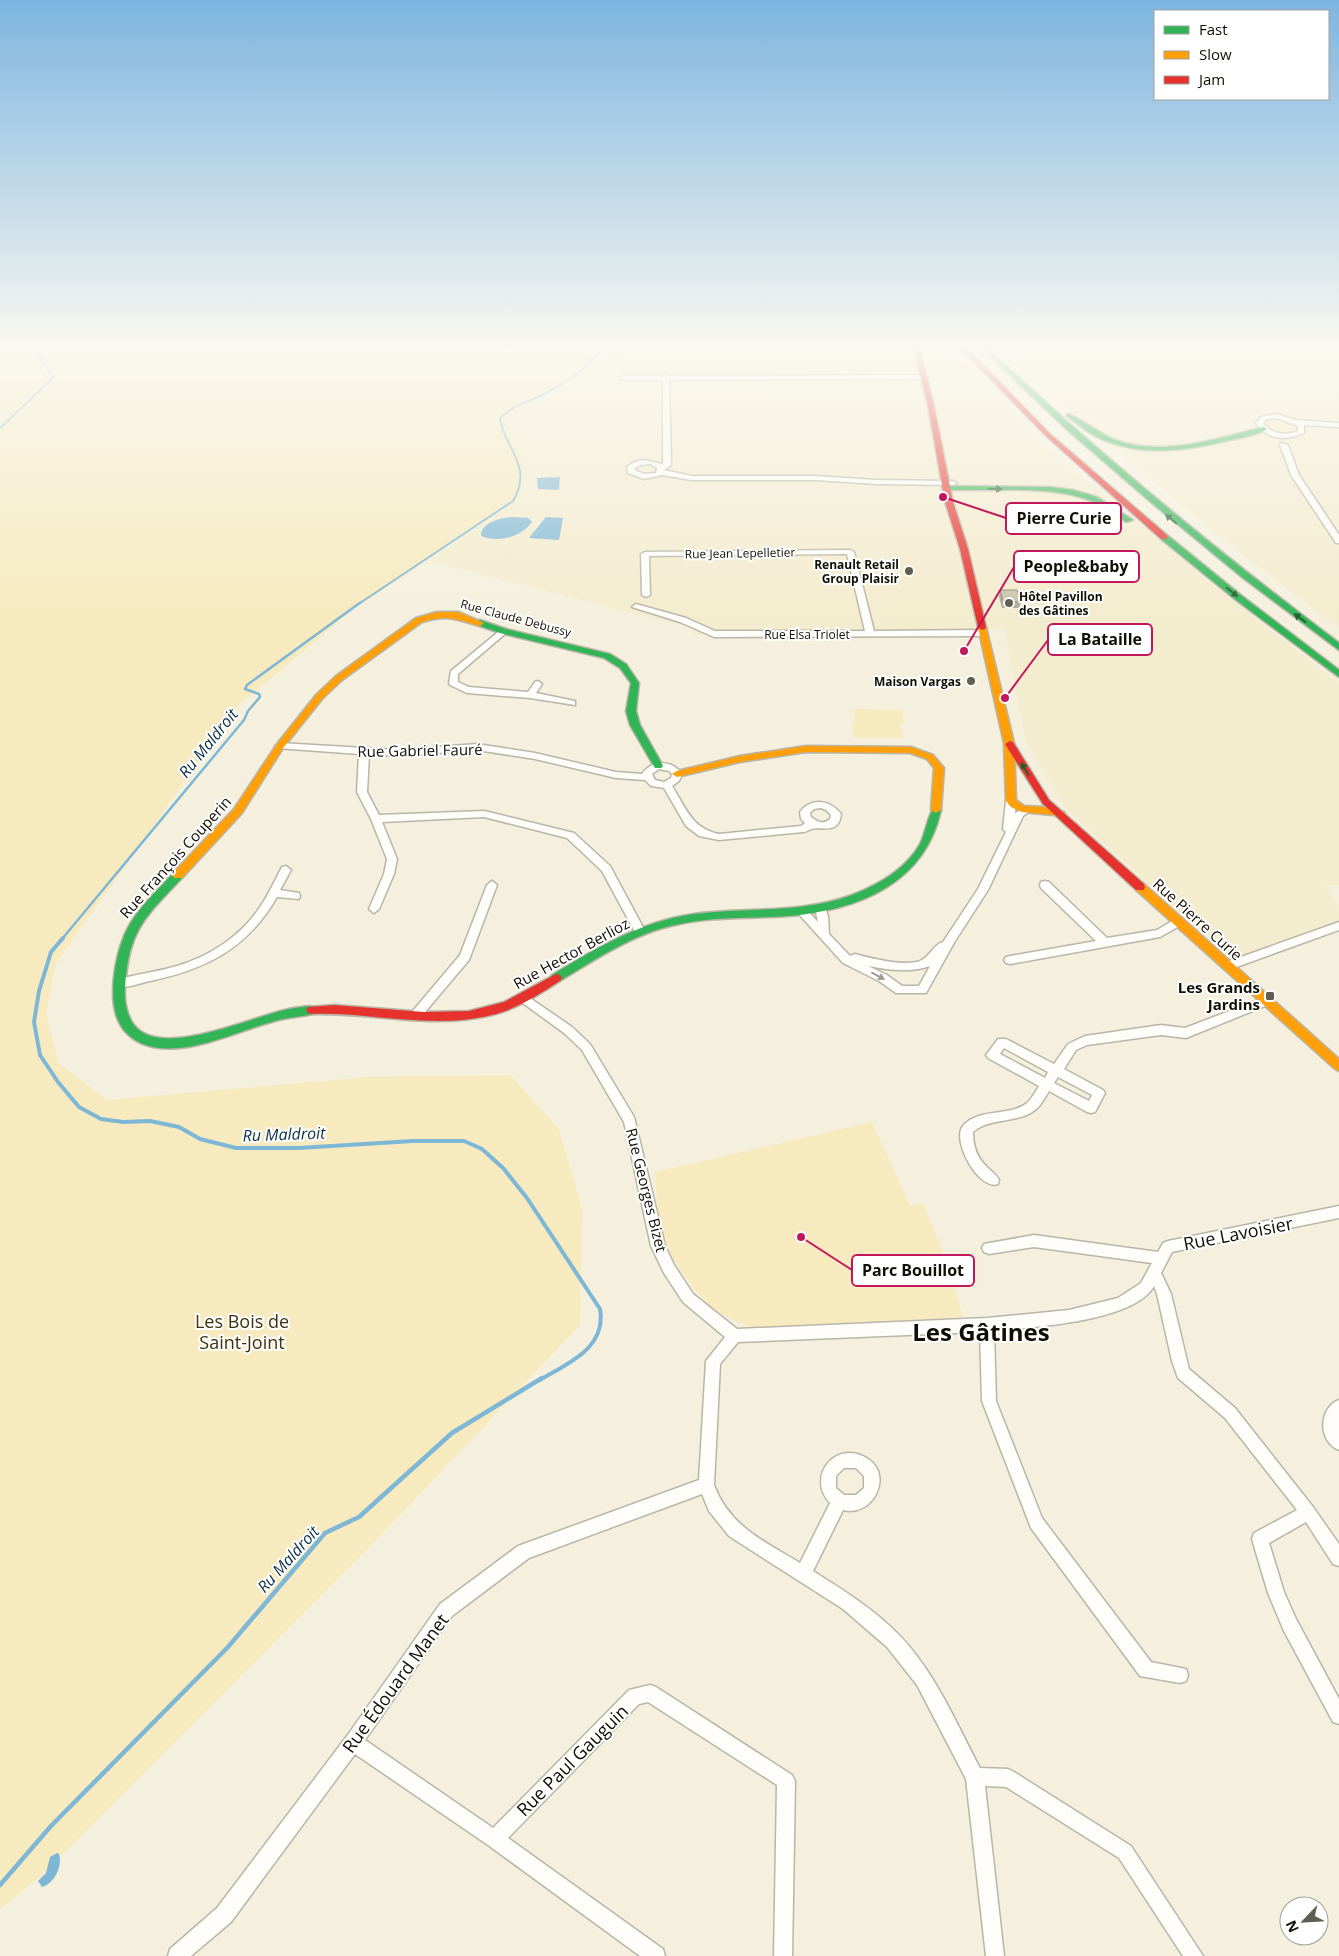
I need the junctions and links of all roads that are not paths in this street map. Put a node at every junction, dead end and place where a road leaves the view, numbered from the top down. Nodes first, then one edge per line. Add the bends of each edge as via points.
1 (667, 437) edge
2 (937, 437) edge
3 (1052, 437) edge
4 (1077, 437) edge
5 (1085, 437) edge
6 (1107, 437) edge
7 (1233, 437) edge
8 (1284, 446) dead end
9 (1123, 478) junction
10 (950, 485) junction
11 (1339, 541) edge
12 (1194, 562) junction
13 (646, 595) dead end
14 (636, 607) dead end
15 (503, 631) junction
16 (983, 633) junction
17 (870, 634) junction
18 (1339, 647) edge
19 (1339, 674) edge
20 (538, 684) dead end
21 (530, 695) junction
22 (572, 703) dead end
23 (1009, 742) junction
24 (280, 746) junction
25 (364, 752) junction
26 (658, 766) junction
27 (678, 774) junction
28 (648, 777) junction
29 (667, 785) junction
30 (1010, 796) junction
31 (1043, 802) junction
32 (1025, 811) junction
33 (376, 819) junction
34 (812, 824) dead end
35 (1007, 835) junction
36 (286, 870) dead end
37 (492, 885) dead end
38 (1045, 885) dead end
39 (272, 893) junction
40 (295, 896) dead end
41 (820, 908) junction
42 (374, 910) dead end
43 (801, 911) junction
44 (1179, 921) junction
45 (1339, 926) edge
46 (640, 931) junction
47 (824, 936) junction
48 (948, 942) junction
49 (1105, 943) junction
50 (836, 951) junction
51 (1010, 960) dead end
52 (1228, 966) junction
53 (120, 983) junction
54 (524, 998) junction
55 (1266, 1000) junction
56 (416, 1015) junction
57 (1339, 1066) edge
58 (1056, 1071) junction
59 (1047, 1084) junction
60 (993, 1180) dead end
61 (1339, 1212) edge
62 (989, 1248) dead end
63 (1163, 1259) junction
64 (1155, 1274) junction
65 (987, 1326) junction
66 (735, 1336) junction
67 (1339, 1407) edge
68 (1339, 1443) edge
69 (706, 1485) junction
70 (839, 1501) dead end
71 (1308, 1512) junction
72 (1339, 1558) edge
73 (803, 1574) junction
74 (1180, 1675) dead end
75 (1339, 1716) edge
76 (353, 1742) junction
77 (975, 1777) junction
78 (494, 1839) junction
79 (177, 1956) edge
80 (656, 1956) edge
81 (783, 1956) edge
82 (995, 1956) edge
83 (1194, 1956) edge

1 - 10 street via 668,465 661,470 692,478 816,478
2 - 10 main road, Rue Pierre Curie
3 - 12 main road
4 - 9 main road
5 - 9 main road
6 - 7 main road via 1131,446 1176,449
8 - 11 street via 1295,475
18 -> 9 main road via 1258,587
10 -> 12 main road via 1073,492 1094,499
10 - 16 main road, Rue Pierre Curie
12 -> 19 main road
13 - 17 street, Rue Jean Lepelletier via 645,554 850,552
14 - 17 street, Rue Elsa Triolet via 683,620 714,634
15 - 21 street via 454,673 453,683 467,690
15 - 24 main road, Rue Claude Debussy via 458,615 437,615 419,620 339,678 319,697
15 - 26 main road, Rue Claude Debussy via 607,656 623,666 635,683 631,711 635,725
16 - 17 street, Rue Elsa Triolet
16 - 23 main road, Rue Pierre Curie
20 - 21 street
21 - 22 street
23 - 30 main road, Rue Pierre Curie
31 -> 23 main road, Rue Pierre Curie
24 - 25 street, Rue Gabriel Fauré
24 - 53 main road, Rue François Couperin via 238,811 137,920 122,952
25 - 28 street, Rue Gabriel Fauré via 398,753 476,747 616,774
25 - 33 street via 362,792
26 - 27 street via 668,766
26 - 28 street via 648,772
27 - 29 street
27 - 41 main road, Rue Hector Berlioz via 766,754 806,749 911,750 930,757 939,768 936,816 920,853 902,871 872,890
28 - 29 street via 655,784
29 - 34 street via 690,824 703,834 719,837 803,829
30 - 31 main road, Rue Pierre Curie via 1016,786 1022,786
30 - 32 main road via 1016,807
30 - 35 street
31 - 32 main road
31 - 44 main road, Rue Pierre Curie
32 - 35 street via 1018,814
33 - 42 street via 392,859
33 - 46 street via 484,814 570,835 606,869
35 - 48 street via 991,875
36 - 39 street
37 - 56 street via 465,957
38 - 49 street
39 - 40 street
39 - 53 street via 247,932 229,947 199,964 167,975
41 - 43 main road, Rue Hector Berlioz
41 - 47 street
43 - 46 main road, Rue Hector Berlioz via 714,914
43 - 47 street
44 - 49 street via 1160,933
44 - 52 main road, Rue Pierre Curie
45 - 52 street
46 - 54 main road, Rue Hector Berlioz
47 - 50 street
48 - 50 street via 925,963 897,966 866,962
50 -> 48 street via 900,990 913,992 922,990
49 - 51 street
52 - 55 main road, Rue Pierre Curie
53 - 56 main road, Rue François Couperin via 119,1013 133,1033 157,1043 174,1045 193,1043 301,1010 343,1007
54 - 56 main road, Rue Hector Berlioz via 490,1012 459,1017
54 - 66 street, Rue Georges Bizet via 586,1047 630,1121 658,1246 669,1269 688,1298
55 - 57 main road, Rue Pierre Curie
55 - 58 street via 1186,1033 1161,1030 1085,1041 1072,1047
58 - 59 street
58 - 59 street via 1099,1093 1091,1108
58 - 59 street via 1002,1042 992,1055
59 - 60 street via 1032,1106 1021,1112 976,1122 967,1130 966,1143 978,1169
61 - 63 street, Rue Lavoisier via 1168,1247
62 - 63 street via 1034,1241
63 - 64 street, Rue Lavoisier
64 - 65 street, Rue Lavoisier via 1146,1287 1121,1304 1041,1321
64 - 71 street via 1164,1294 1183,1373 1230,1413
65 - 66 street, Rue Lavoisier
65 - 74 street via 990,1401 1036,1523 1146,1670
66 - 69 street via 713,1361
67 - 68 street via 1330,1416 1332,1432
69 - 73 street via 714,1506 734,1530
69 - 76 street, Rue Édouard Manet via 524,1552 446,1610
70 - 73 street
71 - 72 street
71 - 75 street via 1260,1539 1276,1594
73 - 77 street via 849,1603 893,1642 924,1679
76 - 78 street
76 - 79 street, Rue Édouard Manet via 224,1915
77 - 82 street
77 - 83 street via 1008,1778 1125,1852
78 - 80 street
78 - 81 street, Rue Paul Gauguin via 635,1696 650,1693 786,1781

